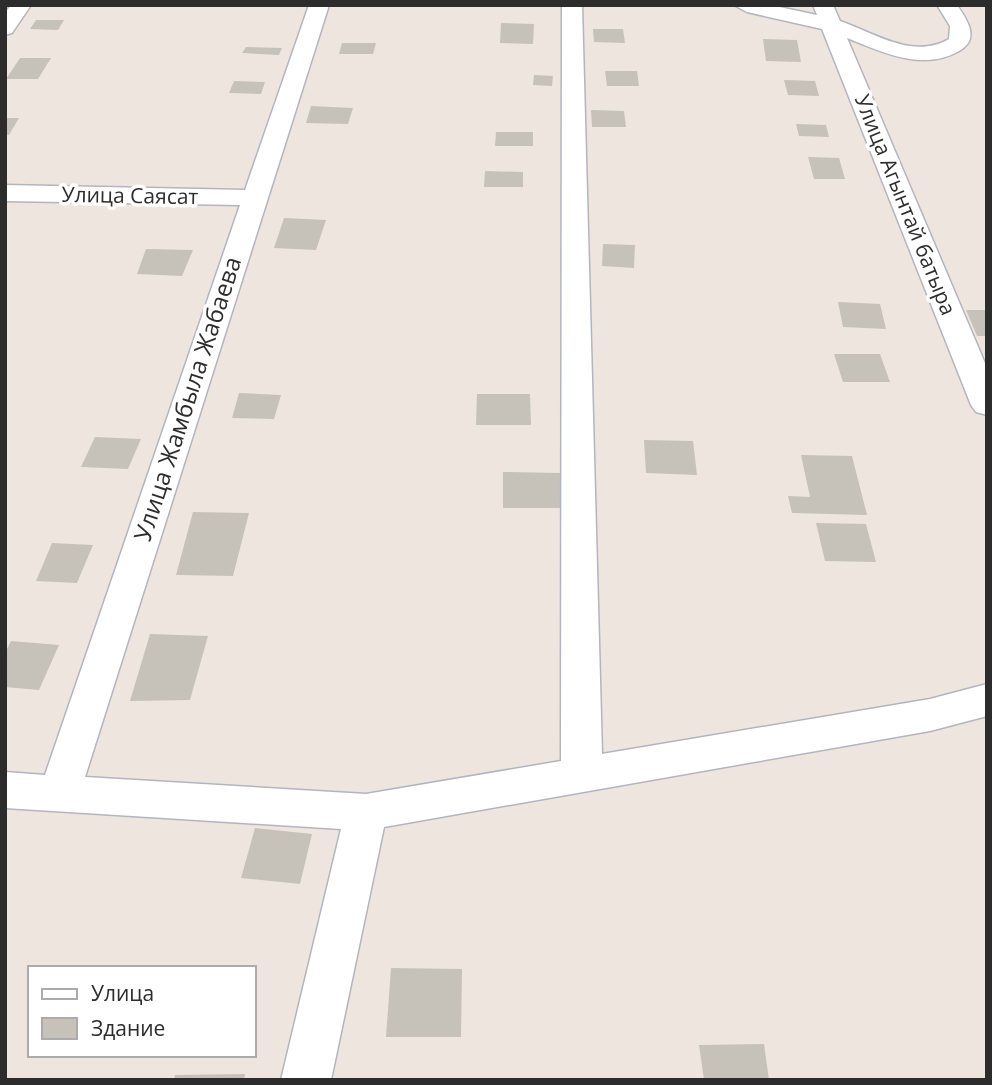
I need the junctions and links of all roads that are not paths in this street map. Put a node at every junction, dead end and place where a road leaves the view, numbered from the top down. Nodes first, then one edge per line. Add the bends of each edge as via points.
1 (319, 5) edge
2 (572, 5) edge
3 (744, 5) edge
4 (947, 5) edge
5 (15, 9) edge
6 (827, 15) edge
7 (5, 29) edge
8 (5, 193) edge
9 (255, 198) junction
10 (987, 405) edge
11 (987, 701) edge
12 (582, 775) junction
13 (5, 790) edge
14 (59, 794) junction
15 (366, 812) junction
16 (306, 1080) edge

1 - 9 street, Улица Жамбыла Жабаева
2 - 12 street
3 - 6 street
4 - 6 street via 960,26 960,42 950,50 904,53
5 - 7 street
6 - 10 street, Улица Агынтай батыра
8 - 9 street, Улица Саясат
9 - 14 street, Улица Жамбыла Жабаева
11 - 12 street via 930,715
12 - 15 street
13 - 14 street
14 - 15 street
15 - 16 street

